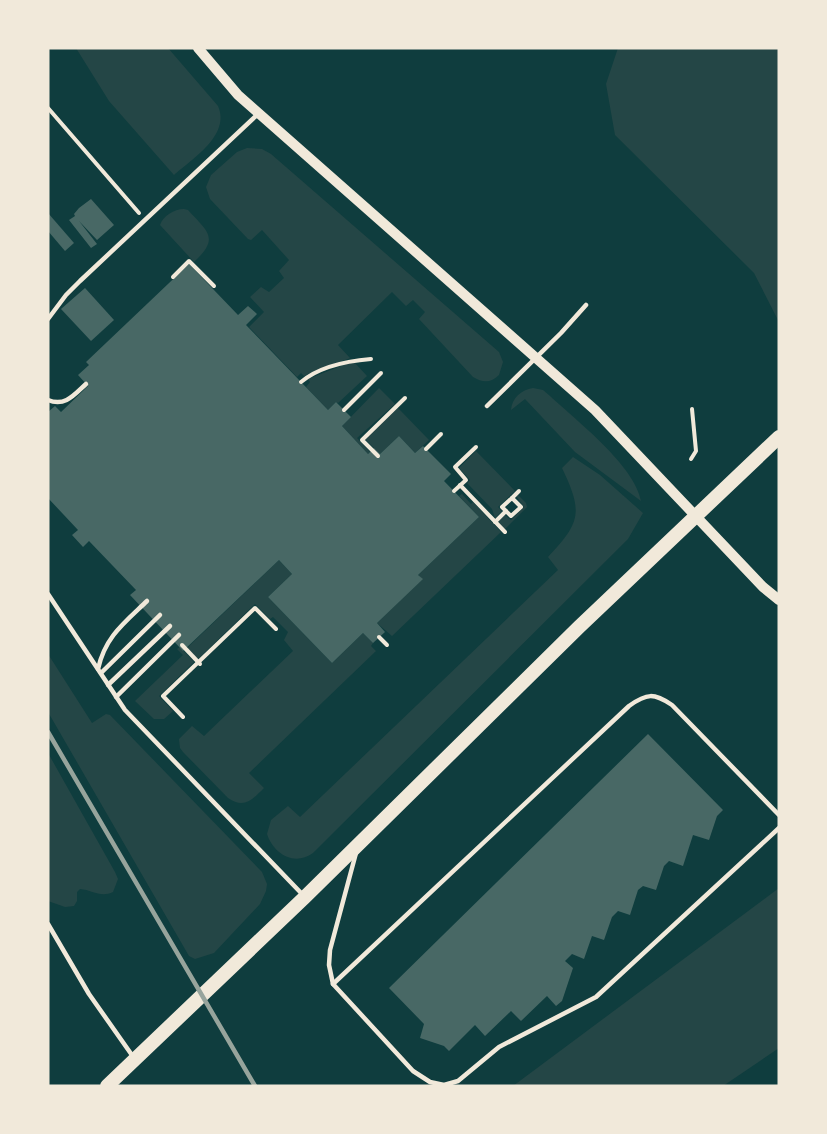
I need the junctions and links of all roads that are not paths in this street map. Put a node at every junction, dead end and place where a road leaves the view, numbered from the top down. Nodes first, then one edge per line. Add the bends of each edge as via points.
1 (198, 48) edge
2 (259, 114) junction
3 (586, 305) dead end
4 (48, 320) edge
5 (536, 358) junction
6 (86, 384) dead end
7 (48, 400) edge
8 (487, 405) dead end
9 (779, 437) edge
10 (696, 515) junction
11 (48, 594) edge
12 (779, 600) edge
13 (147, 601) dead end
14 (160, 615) dead end
15 (170, 626) dead end
16 (179, 635) dead end
17 (99, 671) junction
18 (108, 685) junction
19 (116, 697) junction
20 (779, 815) edge
21 (779, 828) edge
22 (359, 842) junction
23 (305, 897) junction
24 (48, 924) edge
25 (333, 984) junction
26 (134, 1059) junction
27 (107, 1086) edge

1 - 2 street
2 - 4 lane via 80,281
2 - 5 street
3 - 5 lane
5 - 8 lane
5 - 10 street via 595,410
6 - 7 lane via 67,401
9 - 10 main road
10 - 12 street
10 - 22 main road
11 - 17 lane
13 - 17 lane via 109,640
14 - 17 lane
15 - 18 lane
16 - 19 lane
17 - 18 lane
18 - 19 lane
19 - 23 lane
20 - 25 lane via 672,705 650,695 640,698
21 - 25 lane via 596,997 499,1047 458,1081 437,1084 413,1071
22 - 23 main road
22 - 25 lane via 330,950
23 - 26 main road
24 - 26 lane via 89,994
26 - 27 main road

